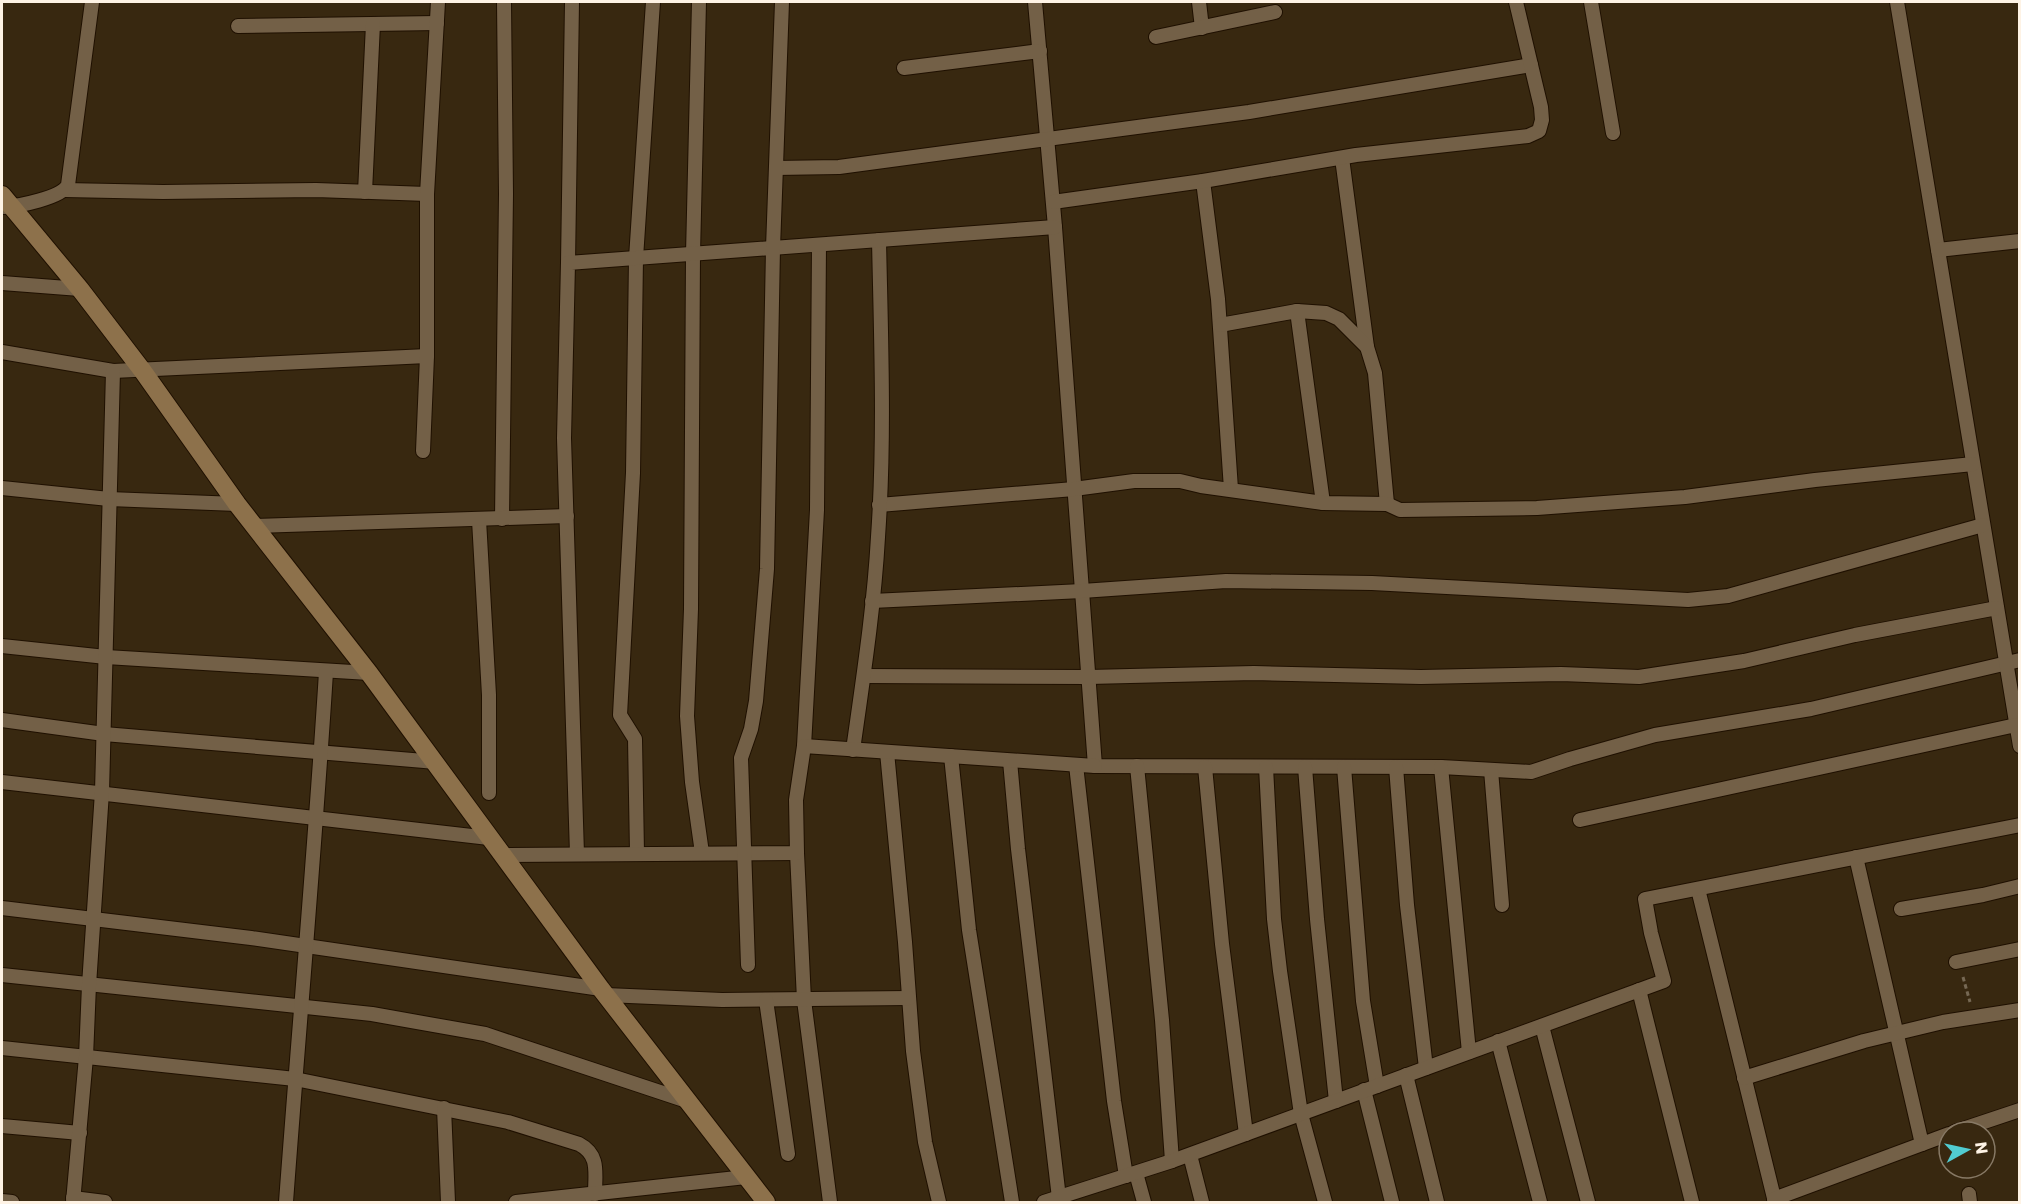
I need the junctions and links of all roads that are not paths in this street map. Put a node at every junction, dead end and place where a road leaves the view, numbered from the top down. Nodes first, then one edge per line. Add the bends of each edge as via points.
1 (92, 2) edge
2 (438, 2) edge
3 (504, 2) edge
4 (572, 2) edge
5 (652, 2) edge
6 (699, 2) edge
7 (782, 2) edge
8 (1035, 2) edge
9 (1199, 2) edge
10 (1516, 2) edge
11 (1591, 2) edge
12 (1897, 2) edge
13 (1275, 12) dead end
14 (436, 23) junction
15 (373, 24) junction
16 (238, 26) dead end
17 (1202, 28) junction
18 (1156, 37) dead end
19 (1040, 51) junction
20 (1532, 65) junction
21 (904, 68) dead end
22 (1613, 133) dead end
23 (1047, 139) junction
24 (1342, 158) junction
25 (776, 168) junction
26 (1203, 181) junction
27 (65, 190) junction
28 (365, 192) junction
29 (427, 194) junction
30 (1053, 202) junction
31 (5, 203) edge
32 (1054, 227) junction
33 (879, 240) junction
34 (2019, 241) edge
35 (819, 244) junction
36 (773, 248) junction
37 (1938, 250) junction
38 (693, 254) junction
39 (636, 258) junction
40 (568, 263) junction
41 (2, 283) edge
42 (80, 289) junction
43 (1298, 311) junction
44 (1220, 325) junction
45 (1367, 347) junction
46 (2, 352) edge
47 (427, 356) junction
48 (142, 370) junction
49 (113, 371) junction
50 (423, 451) dead end
51 (1973, 464) junction
52 (2, 488) edge
53 (1074, 489) junction
54 (1231, 489) junction
55 (110, 499) junction
56 (1323, 502) junction
57 (237, 504) junction
58 (1387, 504) junction
59 (879, 505) junction
60 (567, 516) junction
61 (502, 519) junction
62 (479, 520) junction
63 (1983, 525) junction
64 (255, 526) junction
65 (1082, 591) junction
66 (872, 602) junction
67 (1997, 608) junction
68 (2, 646) edge
69 (106, 657) junction
70 (2013, 662) edge
71 (327, 672) junction
72 (369, 673) junction
73 (864, 676) junction
74 (1089, 677) junction
75 (2, 720) edge
76 (2016, 725) junction
77 (104, 734) junction
78 (804, 746) junction
79 (2019, 746) edge
80 (853, 750) junction
81 (886, 752) junction
82 (321, 753) junction
83 (951, 756) junction
84 (1010, 760) junction
85 (436, 762) junction
86 (1076, 765) junction
87 (1095, 766) junction
88 (1137, 766) junction
89 (1205, 766) junction
90 (1266, 766) junction
91 (1305, 767) junction
92 (1344, 767) junction
93 (1396, 767) junction
94 (1441, 767) junction
95 (1491, 770) junction
96 (2, 782) edge
97 (102, 792) junction
98 (489, 793) dead end
99 (317, 819) junction
100 (1580, 820) dead end
101 (2019, 825) edge
102 (489, 838) junction
103 (745, 852) junction
104 (637, 853) junction
105 (702, 853) junction
106 (797, 853) junction
107 (577, 854) junction
108 (503, 855) junction
109 (1856, 857) junction
110 (2019, 886) edge
111 (1698, 889) junction
112 (1502, 905) dead end
113 (2, 908) edge
114 (1901, 909) dead end
115 (94, 920) junction
116 (305, 945) junction
117 (2019, 949) edge
118 (1956, 962) road end
119 (748, 965) dead end
120 (2, 975) edge
121 (88, 985) junction
122 (1639, 990) junction
123 (604, 992) junction
124 (909, 998) junction
125 (804, 999) junction
126 (766, 1000) junction
127 (302, 1007) junction
128 (2019, 1010) edge
129 (1542, 1026) junction
130 (1898, 1033) junction
131 (1498, 1041) junction
132 (2, 1048) edge
133 (1469, 1052) junction
134 (86, 1057) junction
135 (1425, 1068) junction
136 (1406, 1075) junction
137 (1744, 1078) junction
138 (295, 1079) junction
139 (1371, 1088) junction
140 (687, 1101) junction
141 (1336, 1101) junction
142 (444, 1108) junction
143 (2019, 1110) edge
144 (1301, 1114) junction
145 (1989, 1120) edge
146 (2, 1126) edge
147 (80, 1133) junction
148 (1246, 1134) junction
149 (1937, 1138) edge
150 (1922, 1144) junction
151 (788, 1154) dead end
152 (1190, 1155) junction
153 (1172, 1161) junction
154 (1131, 1174) junction
155 (746, 1177) junction
156 (595, 1194) junction
157 (1082, 1197) edge
158 (1059, 1198) junction
159 (73, 1200) edge
160 (2, 1201) edge
161 (1775, 1201) edge
162 (12, 1203) edge
163 (105, 1203) edge
164 (286, 1203) edge
165 (448, 1203) edge
166 (516, 1203) edge
167 (766, 1203) edge
168 (830, 1203) edge
169 (939, 1203) edge
170 (1012, 1203) edge
171 (1044, 1203) edge
172 (1143, 1203) edge
173 (1202, 1203) edge
174 (1325, 1203) edge
175 (1392, 1203) edge
176 (1437, 1203) edge
177 (1540, 1203) edge
178 (1588, 1203) edge
179 (1692, 1203) edge

1 - 27 street via 70,178
2 - 14 street
3 - 61 street
4 - 40 street
5 - 39 street
6 - 38 street
7 - 25 street
8 - 19 street
9 - 17 street
10 - 20 street
11 - 22 street
12 - 37 street
13 - 17 street
14 - 15 street
14 - 29 street
15 - 16 street
15 - 28 street
17 - 18 street
19 - 21 street
19 - 23 street
20 - 23 street via 1249,112
20 - 24 street via 1541,107 1539,131 1528,136
23 - 25 street via 839,166
23 - 30 street
24 - 26 street
24 - 45 street
25 - 36 street
26 - 30 street
26 - 44 street
27 - 28 street
27 - 31 street via 54,196
28 - 29 street
29 - 47 street
30 - 32 street
31 - 42 street
32 - 33 street
32 - 53 street
33 - 35 street
33 - 59 street
34 - 37 street
35 - 36 street
35 - 78 street via 818,510
36 - 38 street
36 - 103 street via 767,569 756,701 741,758
37 - 51 street
38 - 39 street
38 - 105 street via 687,716
39 - 40 street
39 - 104 street via 633,473 620,715 635,739
40 - 60 street via 564,438
41 - 42 street
42 - 48 street
43 - 44 street
43 - 45 street via 1326,313 1339,319
43 - 56 street
44 - 54 street
45 - 58 street via 1375,373
46 - 49 street
47 - 48 street
47 - 50 street
48 - 49 street
48 - 57 street
49 - 55 street
51 - 58 street via 1685,497 1537,508 1400,510
51 - 63 street
52 - 55 street
53 - 54 street via 1134,481 1180,481
53 - 59 street
53 - 65 street
54 - 56 street
55 - 57 street
55 - 69 street
56 - 58 street
57 - 64 street
59 - 66 street
60 - 61 street
60 - 107 street
61 - 62 street
62 - 64 street
62 - 98 street via 489,695
63 - 65 street via 1728,596 1688,600 1271,581
63 - 67 street
64 - 72 street
65 - 66 street
65 - 74 street
66 - 73 street
67 - 70 street
67 - 74 street via 1744,661 1639,677 1254,673
68 - 69 street
69 - 71 street
69 - 77 street
70 - 76 street
70 - 95 street via 1810,709 1655,735 1531,772
71 - 72 street
71 - 82 street
72 - 85 street
73 - 74 street
73 - 80 street
74 - 87 street
75 - 77 street
76 - 79 street
76 - 100 street
77 - 82 street
77 - 97 street
78 - 80 street
78 - 106 street via 796,800
80 - 81 street
81 - 83 street
81 - 124 street
82 - 85 street
82 - 99 street
83 - 84 street
83 - 170 street via 969,930
84 - 86 street
84 - 158 street
85 - 102 street
86 - 87 street
86 - 154 street via 1114,1101
87 - 88 street
88 - 89 street
88 - 153 street
89 - 90 street
89 - 148 street
90 - 91 street
90 - 144 street via 1274,919
91 - 92 street
91 - 141 street
92 - 93 street
92 - 139 street
93 - 94 street
93 - 135 street
94 - 95 street
94 - 133 street
95 - 112 street
96 - 97 street
97 - 99 street
97 - 115 street
99 - 102 street
99 - 116 street
101 - 109 street
102 - 108 street
103 - 105 street
103 - 106 street
103 - 119 street
104 - 105 street
104 - 107 street
106 - 125 street
107 - 108 street
108 - 123 street
109 - 111 street
109 - 130 street
110 - 114 street
111 - 122 street via 1645,899 1664,981
111 - 137 street
113 - 115 street
115 - 116 street
115 - 121 street
116 - 123 street
116 - 127 street
117 - 118 street
120 - 121 street
121 - 127 street
121 - 134 street
122 - 129 street
122 - 179 street
123 - 126 street
123 - 140 street
124 - 125 street
124 - 169 street via 925,1142
125 - 126 street
125 - 168 street
126 - 151 street
127 - 138 street
127 - 140 street via 372,1014 484,1034
128 - 130 street
129 - 131 street
129 - 178 street
130 - 137 street
130 - 150 street
131 - 133 street
131 - 177 street
132 - 134 street
133 - 135 street
134 - 138 street
134 - 147 street
135 - 136 street
136 - 139 street
136 - 176 street
137 - 161 street
138 - 142 street
138 - 164 street
139 - 141 street
139 - 175 street
140 - 155 street
141 - 144 street
142 - 156 street via 507,1122 586,1147 595,1158
142 - 165 street
143 - 145 street
144 - 148 street
144 - 174 street
146 - 147 street
147 - 159 street
148 - 152 street
149 - 150 street
150 - 161 street
152 - 153 street
152 - 173 street
153 - 154 street
154 - 157 street
154 - 172 street
155 - 156 street
155 - 167 street
156 - 166 street
157 - 158 street
158 - 171 street
159 - 163 street
160 - 162 street

